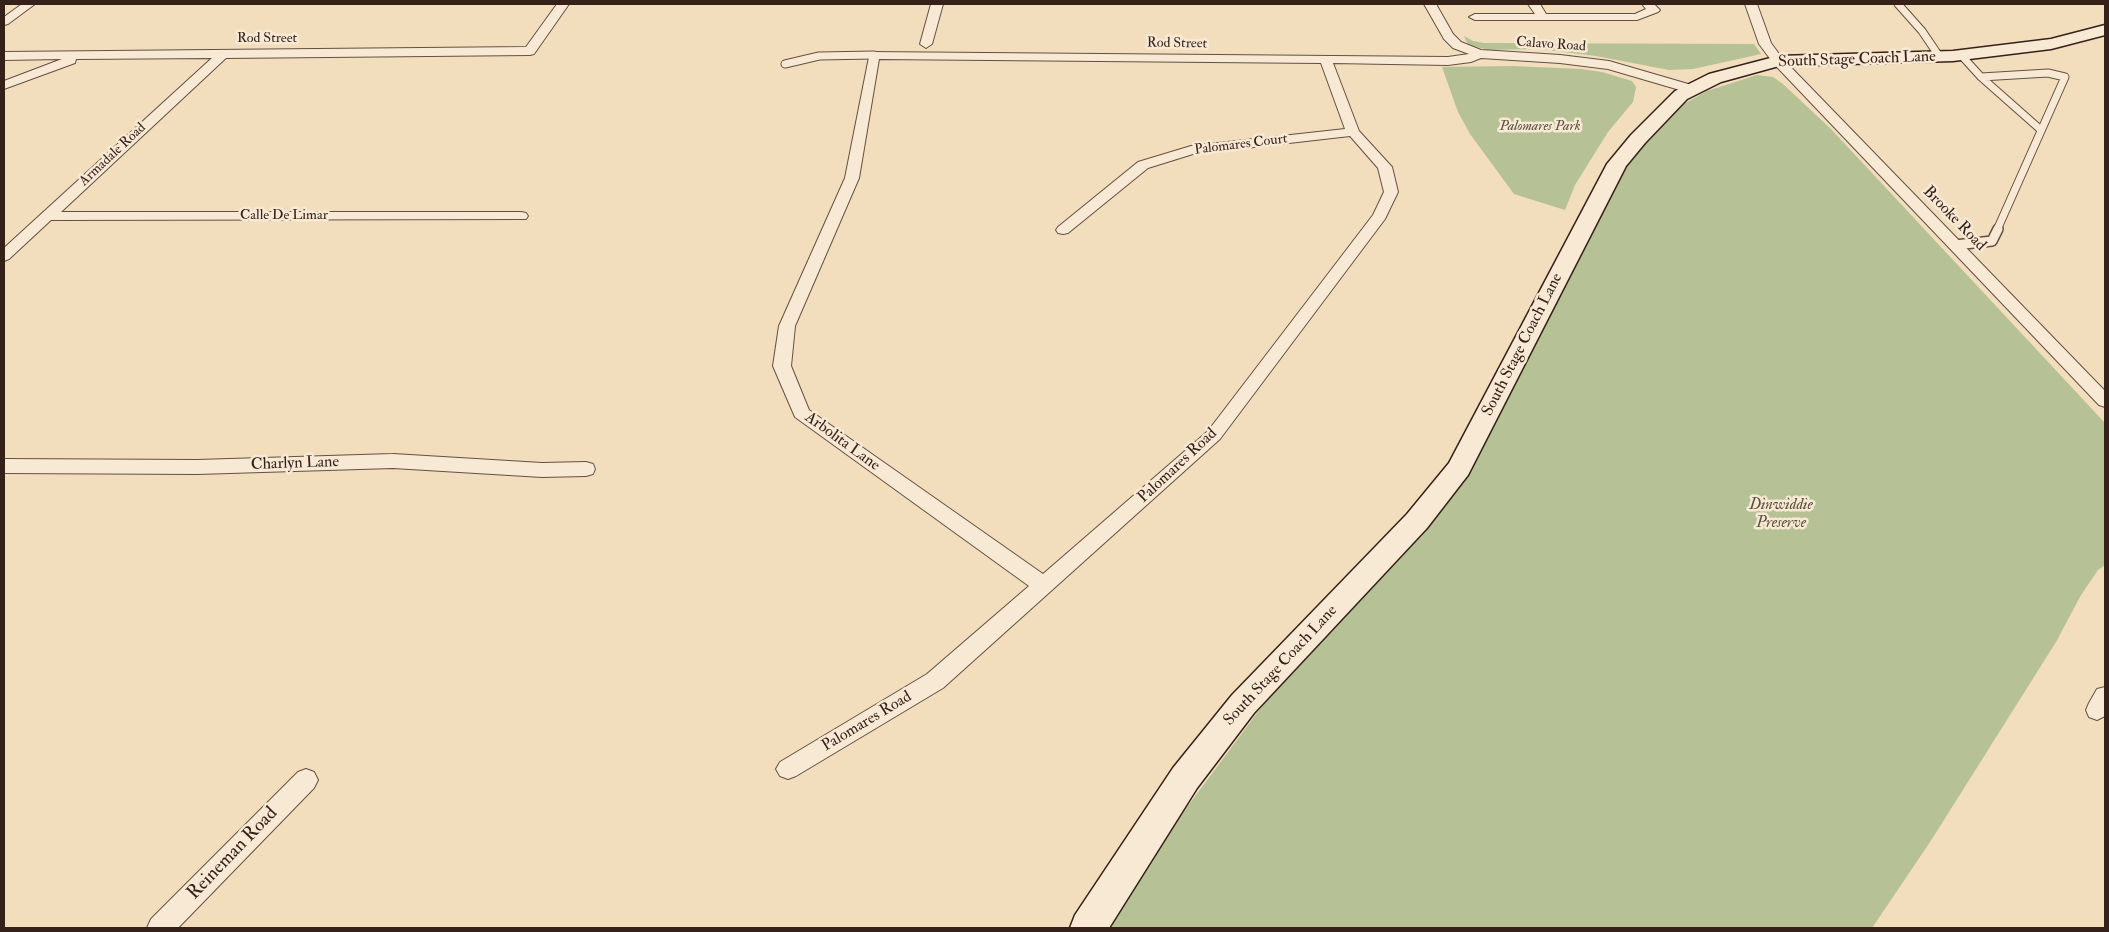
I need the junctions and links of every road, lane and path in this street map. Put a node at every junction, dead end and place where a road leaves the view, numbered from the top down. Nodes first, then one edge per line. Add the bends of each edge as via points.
1 (29, 4) edge
2 (563, 4) edge
3 (937, 4) edge
4 (1430, 4) edge
5 (1534, 4) edge
6 (1648, 4) edge
7 (1653, 4) edge
8 (1751, 4) edge
9 (1898, 4) edge
10 (1475, 17) dead end
11 (1543, 17) junction
12 (4, 22) edge
13 (2105, 30) edge
14 (926, 44) dead end
15 (223, 54) junction
16 (1478, 54) junction
17 (874, 55) junction
18 (4, 56) edge
19 (82, 56) junction
20 (1950, 56) junction
21 (1326, 60) junction
22 (1778, 61) junction
23 (784, 64) dead end
24 (1981, 77) junction
25 (4, 85) edge
26 (1690, 89) junction
27 (2041, 130) junction
28 (1353, 132) junction
29 (47, 216) junction
30 (521, 216) dead end
31 (1063, 230) dead end
32 (1955, 245) junction
33 (4, 256) edge
34 (2105, 401) edge
35 (4, 466) edge
36 (586, 469) dead end
37 (1044, 586) junction
38 (788, 769) dead end
39 (306, 780) dead end
40 (160, 928) edge
41 (1088, 928) edge

1 - 12 street
2 - 15 street, Rod Street via 530,51
3 - 14 street
4 - 16 street, Calavo Road via 1448,36 1457,45
5 - 11 street
6 - 7 street
6 - 11 street via 1654,10 1637,17
8 - 22 street via 1765,44
9 - 20 lane
10 - 11 street
13 - 20 main road, South Stage Coach Lane via 2051,44
15 - 19 street, Rod Street
15 - 29 street, Armadale Road
16 - 21 street, Rod Street via 1448,60
16 - 26 street, Calavo Road via 1609,65
17 - 21 street, Rod Street
17 - 23 lane via 819,56
17 - 37 street, Arbolita Lane via 852,178 787,326 782,366 801,413
18 - 19 street, Rod Street
19 - 25 street
20 - 22 main road, South Stage Coach Lane
20 - 24 lane
21 - 28 street, Palomares Road
22 - 26 main road, South Stage Coach Lane via 1715,78
22 - 32 street, Brooke Road
24 - 27 lane
24 - 27 lane via 2048,73 2065,77
26 - 41 main road, South Stage Coach Lane via 1680,95 1617,164 1459,468 1417,521 1243,704 1185,778
27 - 32 lane via 1992,241
28 - 31 street, Palomares Court via 1192,150 1143,165
28 - 37 street, Palomares Road via 1384,167 1390,192 1380,216 1214,435
29 - 30 street, Calle De Limar
29 - 33 street, Armadale Road
32 - 34 street, Brooke Road
35 - 36 street, Charlyn Lane via 198,467 393,461 542,470
37 - 38 street, Palomares Road via 935,681
39 - 40 street, Reineman Road

